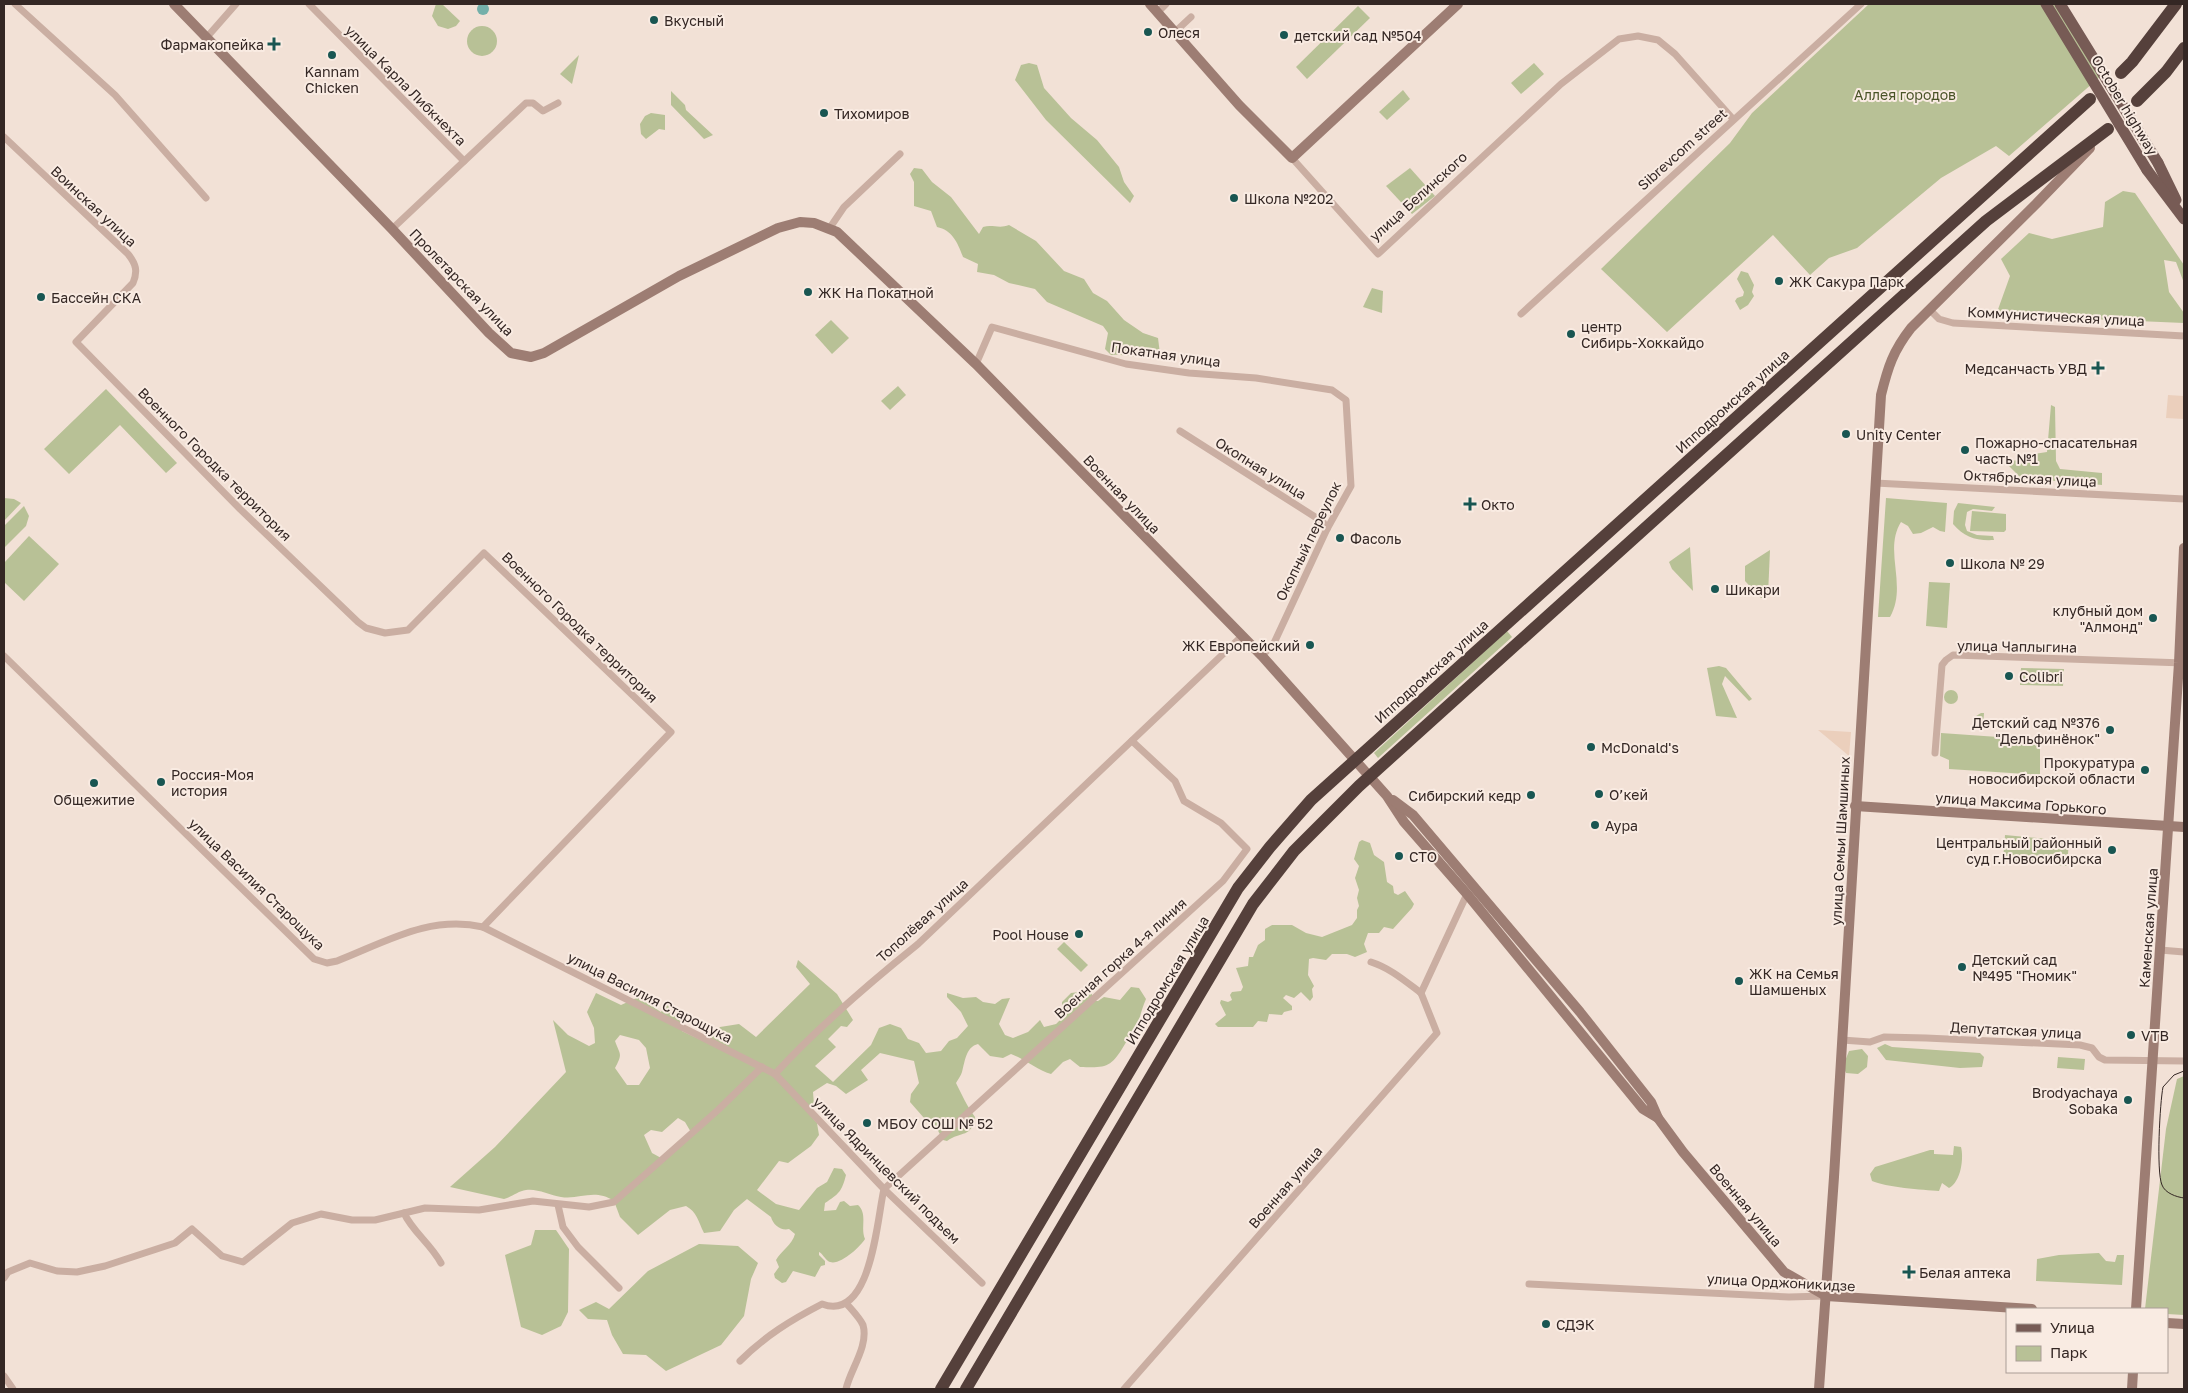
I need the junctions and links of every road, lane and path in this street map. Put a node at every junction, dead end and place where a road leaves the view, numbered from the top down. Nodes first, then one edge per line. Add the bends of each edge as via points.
1 (15, 4) edge
2 (174, 4) edge
3 (236, 4) edge
4 (309, 4) edge
5 (1166, 4) edge
6 (1458, 4) edge
7 (1861, 4) edge
8 (2046, 4) edge
9 (2060, 4) edge
10 (2176, 4) edge
11 (1154, 8) edge
12 (1192, 16) dead end
13 (1176, 31) junction
14 (207, 37) junction
15 (2184, 48) edge
16 (2121, 73) dead end
17 (2090, 100) dead end
18 (2138, 102) dead end
19 (558, 104) dead end
20 (1733, 120) junction
21 (2108, 129) joint
22 (4, 137) edge
23 (900, 154) dead end
24 (1292, 158) junction
25 (464, 161) junction
26 (206, 198) dead end
27 (2184, 218) edge
28 (826, 227) junction
29 (392, 229) junction
30 (1930, 310) junction
31 (1521, 314) dead end
32 (2184, 336) edge
33 (76, 342) joint
34 (976, 364) junction
35 (1346, 400) joint
36 (1180, 431) dead end
37 (1875, 483) junction
38 (2184, 500) edge
39 (1327, 529) junction
40 (2184, 548) edge
41 (1242, 636) junction
42 (4, 656) edge
43 (1262, 656) junction
44 (2182, 663) edge
45 (1132, 741) junction
46 (1935, 753) dead end
47 (1356, 759) junction
48 (1370, 775) junction
49 (1855, 806) junction
50 (2168, 826) junction
51 (2184, 827) edge
52 (1471, 890) junction
53 (1224, 912) junction
54 (1242, 922) junction
55 (483, 927) junction
56 (2160, 950) junction
57 (2184, 952) edge
58 (1370, 962) dead end
59 (1421, 993) junction
60 (1842, 1040) junction
61 (2152, 1059) junction
62 (2184, 1061) edge
63 (762, 1067) junction
64 (775, 1074) junction
65 (884, 1189) junction
66 (558, 1205) junction
67 (404, 1213) junction
68 (441, 1263) dead end
69 (4, 1278) edge
70 (982, 1284) dead end
71 (1529, 1284) dead end
72 (619, 1288) dead end
73 (1826, 1296) junction
74 (846, 1303) junction
75 (2016, 1308) edge
76 (2136, 1308) edge
77 (2168, 1323) edge
78 (2184, 1324) edge
79 (740, 1361) dead end
80 (2133, 1373) edge
81 (4, 1376) edge
82 (13, 1389) edge
83 (846, 1389) edge
84 (941, 1389) edge
85 (966, 1389) edge
86 (1124, 1389) edge
87 (1819, 1389) edge
88 (2132, 1389) edge

1 - 26 street via 115,95
2 - 14 street, Пролетарская улица
3 - 14 street
4 - 25 street, улица Карла Либкнехта
5 - 11 street
6 - 24 street
7 - 20 street, Sibrevcom street
8 - 27 main road, October highway, bridge via 2147,170
9 - 27 main road, bridge via 2158,163
10 - 16 highway
11 - 13 street, улица Белинского
12 - 13 street
13 - 24 street, улица Белинского via 1239,105
14 - 29 street, Пролетарская улица
15 - 18 highway
17 - 47 highway, Ипподромская улица
19 - 25 street via 543,111 526,103
20 - 24 street, улица Белинского via 1675,54 1658,40 1638,36 1619,39 1561,84 1378,254
20 - 31 street, Sibrevcom street
21 - 30 street, улица Семьи Шамшиных
21 - 48 highway via 1986,221
22 - 33 street, Воинская улица via 136,264 137,275 133,283
23 - 28 street
25 - 29 street
28 - 29 street, Пролетарская улица via 800,222 778,228 679,276 569,341 531,357 511,353 489,333
28 - 34 street, Военная улица via 849,242
30 - 32 street, Коммунистическая улица via 1939,320 1953,323
30 - 37 street, улица Семьи Шамшиных via 1897,346 1888,366 1881,395
33 - 55 street, Военного Городка территория via 240,509 366,628 385,633 408,630 484,553 671,732
34 - 35 street, Покатная улица via 992,328 1126,364 1332,390
34 - 41 street, Военная улица
35 - 39 street, Окопный переулок via 1351,486
36 - 39 street, Окопная улица via 1323,522
37 - 38 street, Октябрьская улица
37 - 49 street, улица Семьи Шамшиных
39 - 43 street, Окопный переулок via 1274,643
40 - 44 street, Каменская улица
41 - 43 street, Военная улица
41 - 45 street, Тополёвая улица
42 - 55 street, улица Василия Старощука via 314,959 327,963 337,961 425,926 446,922
43 - 47 street, Военная улица
44 - 46 street, улица Чаплыгина via 1953,656 1942,665
44 - 50 street, Каменская улица
45 - 64 street, Тополёвая улица via 918,944 861,990 805,1042
45 - 65 street, Военная горка 4-я линия via 1175,781 1184,801 1221,823 1247,849 1223,881
47 - 48 street, Военная улица
47 - 53 highway, Ипподромская улица via 1311,800 1270,847
48 - 52 street, Военная улица via 1404,822
48 - 54 highway via 1294,851
49 - 50 street, улица Максима Горького
49 - 60 street, улица Семьи Шамшиных
50 - 51 street, улица Максима Горького
50 - 56 street, Каменская улица
52 - 59 street
52 - 73 street, Военная улица via 1644,1109 1658,1118 1784,1272
53 - 54 highway via 1233,910 1239,913
53 - 84 highway, Ипподромская улица
54 - 85 highway
55 - 63 street, улица Василия Старощука
56 - 57 street
56 - 61 street, Каменская улица
58 - 59 street via 1396,974
59 - 86 street, Военная улица via 1437,1033
60 - 61 street, Депутатская улица via 1870,1042 1884,1037 2050,1044 2092,1048 2105,1060 2142,1062
60 - 73 street, улица Семьи Шамшиных
61 - 62 street, Депутатская улица
61 - 76 street, Каменская улица
63 - 64 street
63 - 66 street via 614,1202 589,1207
64 - 65 street, улица Ядринцевский подъем
65 - 70 street, улица Ядринцевский подъем
65 - 74 street via 864,1280
66 - 67 street via 533,1201 479,1210 425,1208
66 - 72 street via 563,1227
67 - 68 street via 408,1222 432,1246
67 - 69 street via 374,1220 321,1214 292,1223 243,1262 222,1256 192,1229 175,1243 147,1254 77,1272 57,1271 30,1263 8,1272
71 - 73 street, улица Орджоникидзе
73 - 75 street, улица Орджоникидзе
73 - 87 street, улица Семьи Шамшиных
74 - 79 street via 830,1307 822,1304 789,1321 761,1340
74 - 83 street via 863,1330 859,1359
77 - 78 street
80 - 88 street
81 - 82 street

